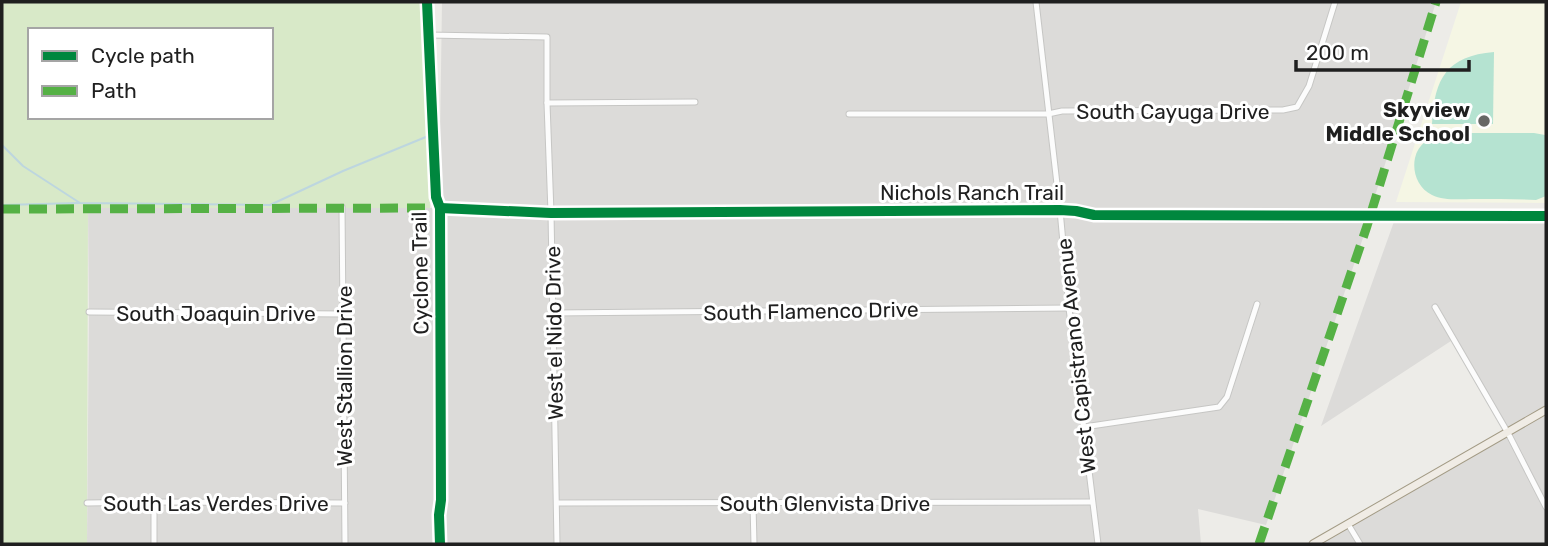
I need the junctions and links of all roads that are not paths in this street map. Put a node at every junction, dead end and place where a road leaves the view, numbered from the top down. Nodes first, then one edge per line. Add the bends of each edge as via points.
1 (1036, 2) edge
2 (1335, 2) edge
3 (428, 35) dead end
4 (695, 102) dead end
5 (547, 103) junction
6 (849, 114) dead end
7 (1048, 114) junction
8 (342, 207) dead end
9 (1257, 304) dead end
10 (1435, 307) dead end
11 (1069, 308) junction
12 (89, 312) dead end
13 (553, 313) junction
14 (343, 314) junction
15 (1546, 410) edge
16 (1084, 427) junction
17 (1508, 433) junction
18 (155, 502) junction
19 (1092, 502) junction
20 (87, 503) dead end
21 (345, 503) junction
22 (557, 503) junction
23 (753, 504) junction
24 (1546, 507) edge
25 (1349, 524) junction
26 (154, 544) edge
27 (345, 544) edge
28 (557, 544) edge
29 (754, 544) edge
30 (1098, 544) edge
31 (1313, 544) edge
32 (1360, 544) edge

1 - 7 street, West Capistrano Avenue
2 - 7 street, South Cayuga Drive via 1309,86 1297,107
3 - 5 street, West el Nido Drive via 547,37
4 - 5 street
5 - 13 street, West el Nido Drive
6 - 7 street, South Cayuga Drive
7 - 11 street, West Capistrano Avenue
8 - 14 street, West Stallion Drive
9 - 16 street via 1227,397 1219,407
10 - 17 street
11 - 13 street, South Flamenco Drive
11 - 16 street, West Capistrano Avenue
12 - 14 street, South Joaquin Drive
13 - 22 street, West el Nido Drive
14 - 21 street, West Stallion Drive
15 - 17 main road
16 - 19 street, West Capistrano Avenue
17 - 24 street
17 - 25 main road
18 - 20 street, South Las Verdes Drive
18 - 21 street, South Las Verdes Drive
18 - 26 street
19 - 23 street, South Glenvista Drive
19 - 30 street, West Capistrano Avenue
21 - 27 street, West Stallion Drive
22 - 23 street, South Glenvista Drive
22 - 28 street, West el Nido Drive
23 - 29 street
25 - 31 main road
25 - 32 street

